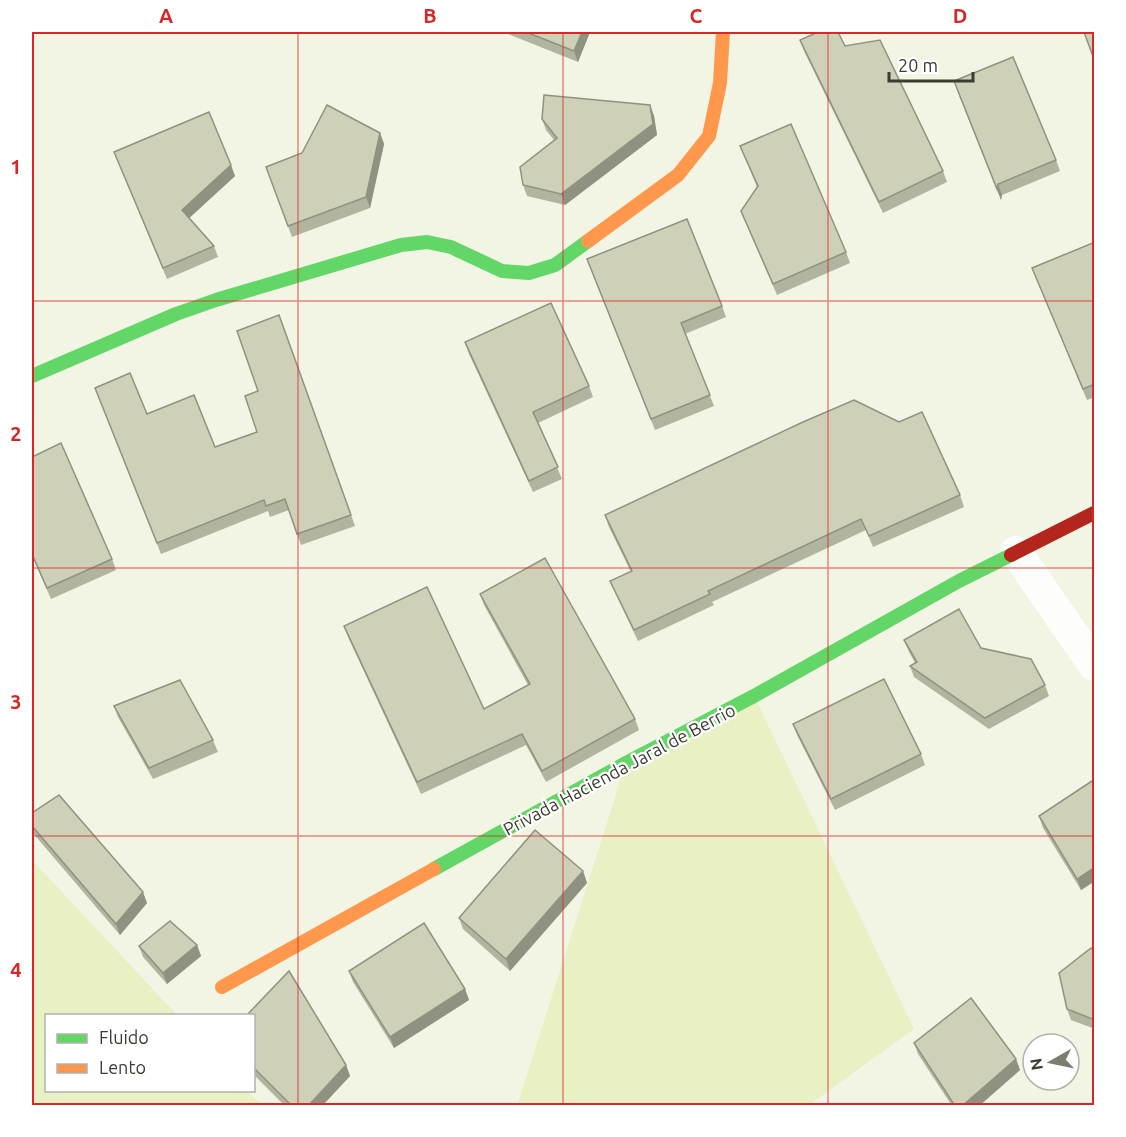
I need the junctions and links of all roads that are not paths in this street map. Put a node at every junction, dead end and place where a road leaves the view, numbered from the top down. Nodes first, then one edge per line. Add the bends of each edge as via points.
1 (723, 32) edge
2 (32, 376) edge
3 (1095, 513) edge
4 (1016, 552) junction
5 (1095, 665) edge
6 (222, 987) dead end

1 - 2 street via 720,83 709,136 678,175 555,265 529,273 502,271 451,247 427,242 401,245 176,314
3 - 4 street, Privada Hacienda Jaral de Berrio
4 - 5 street
4 - 6 street, Privada Hacienda Jaral de Berrio

